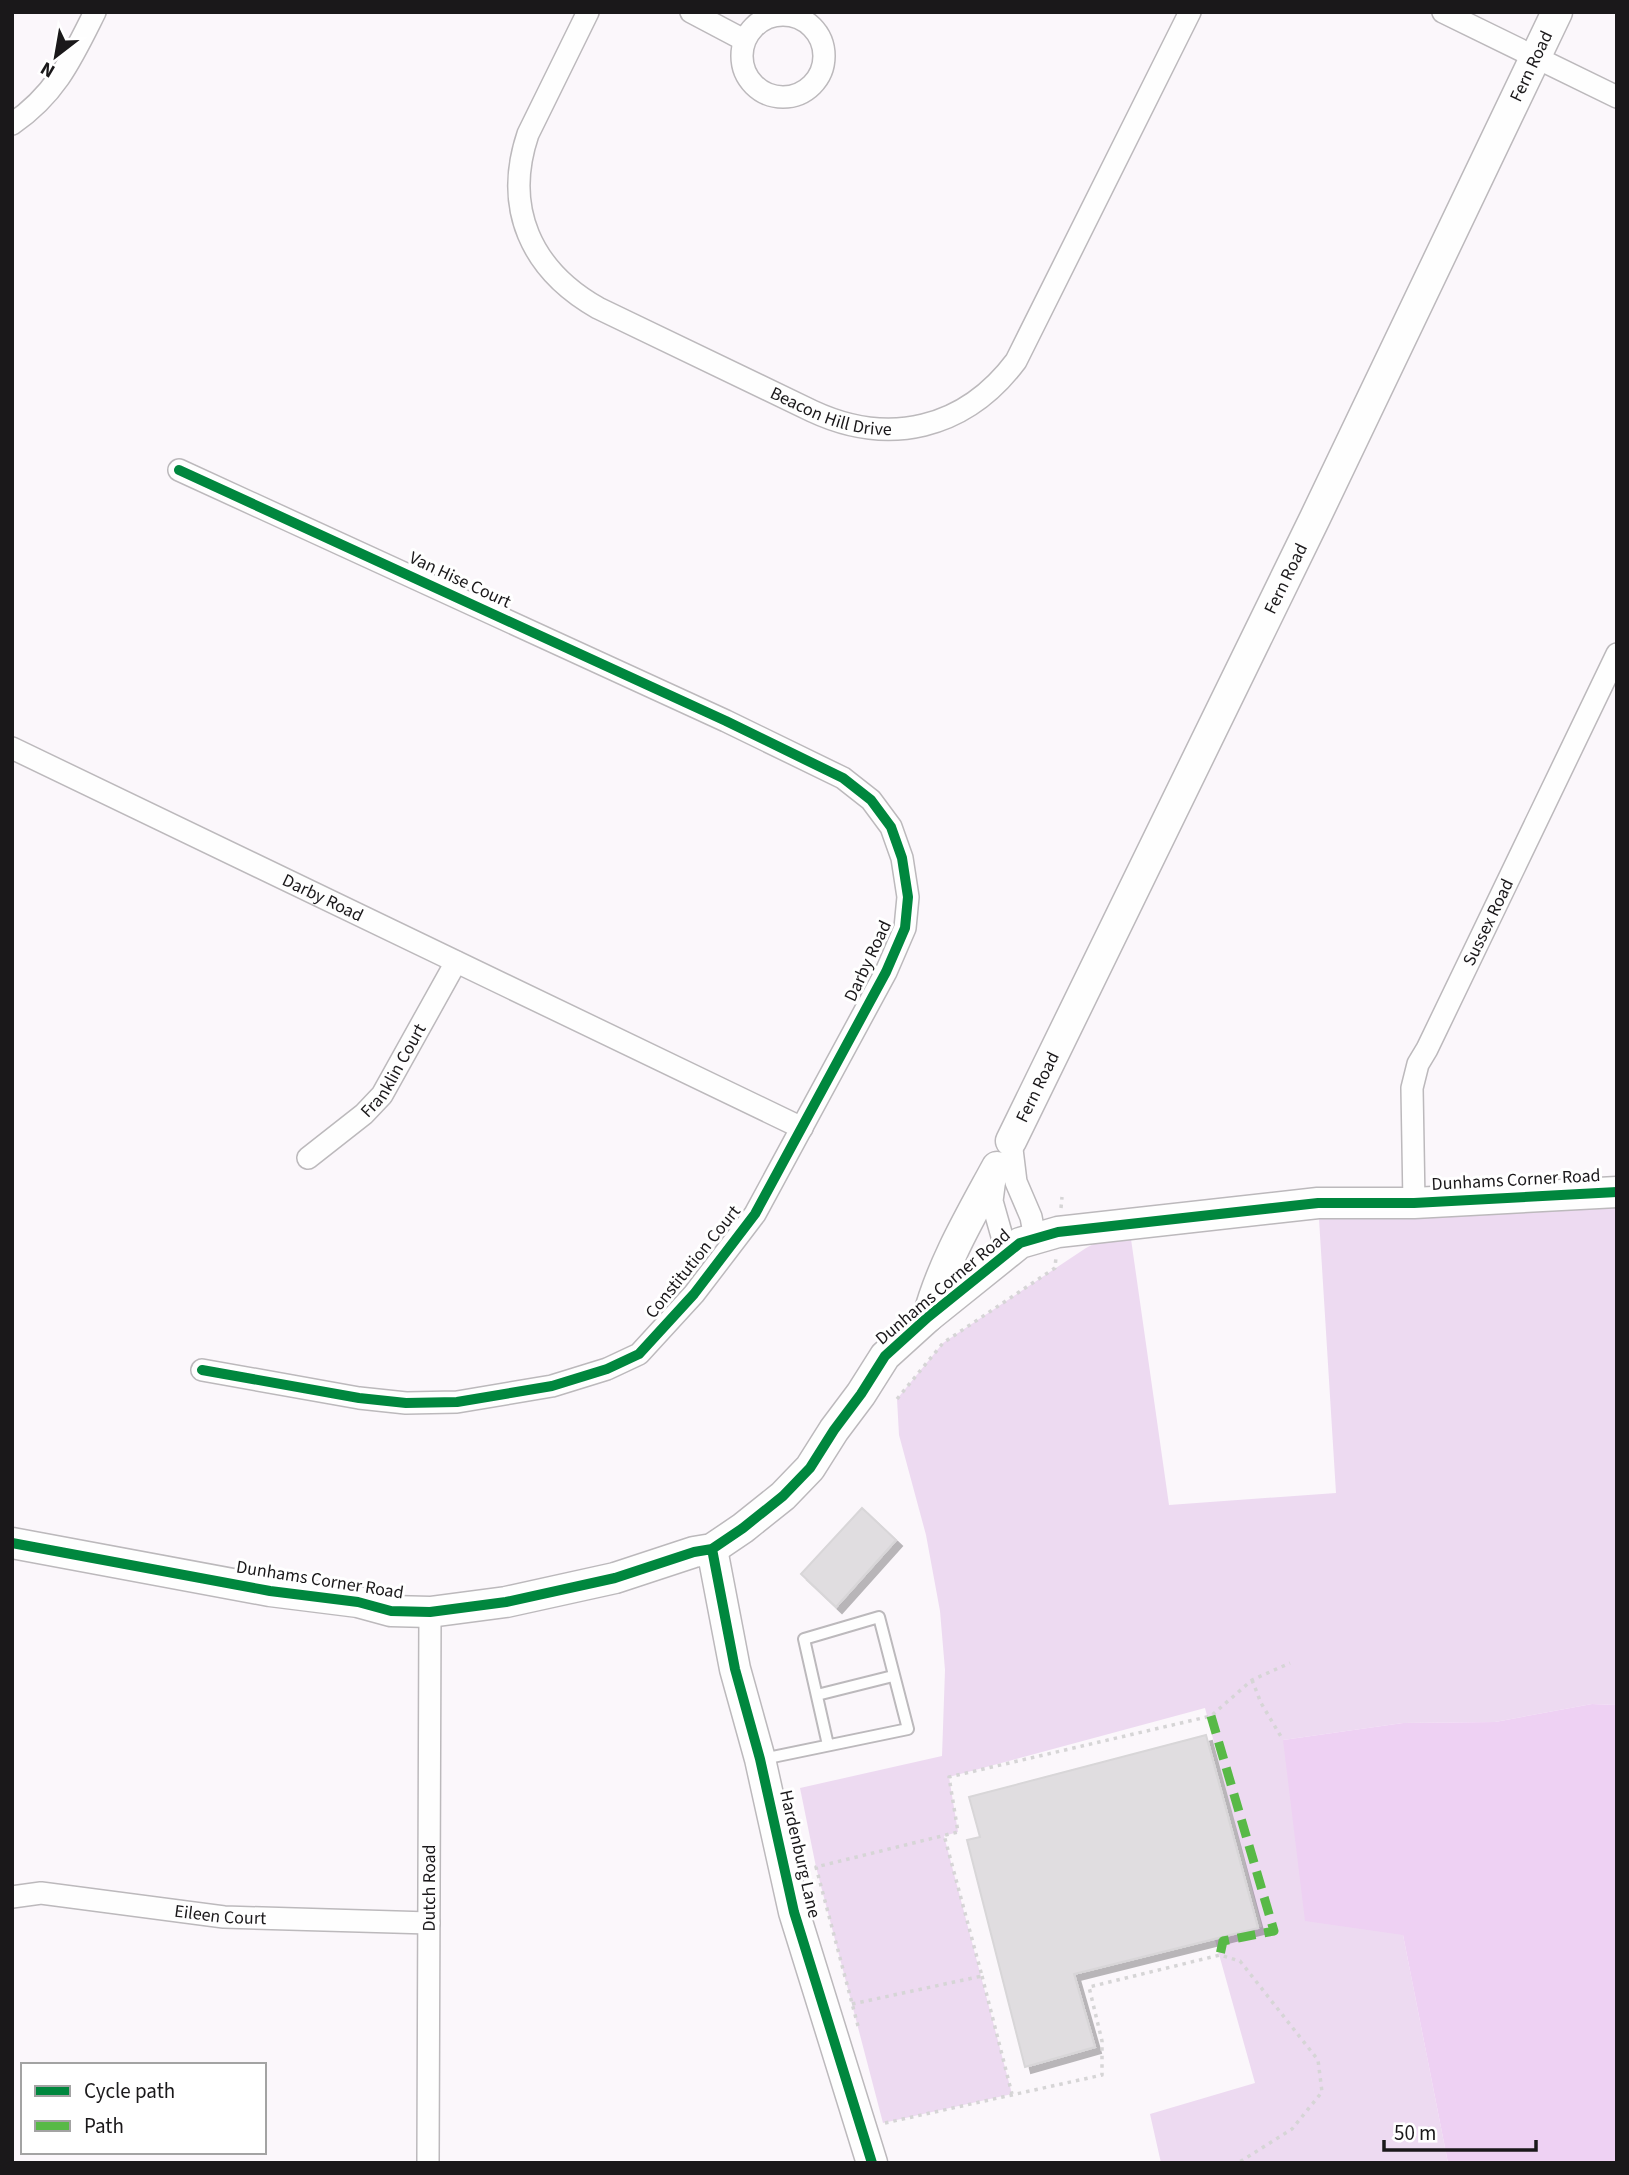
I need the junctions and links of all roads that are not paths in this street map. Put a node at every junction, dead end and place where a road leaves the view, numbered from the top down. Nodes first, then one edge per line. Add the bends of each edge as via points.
1 (95, 12) edge
2 (588, 12) edge
3 (691, 12) edge
4 (1190, 12) edge
5 (1443, 12) edge
6 (1557, 12) edge
7 (744, 40) dead end
8 (1535, 58) junction
9 (1617, 97) edge
10 (12, 124) edge
11 (179, 470) dead end
12 (1617, 654) edge
13 (726, 721) joint
14 (12, 748) edge
15 (456, 962) junction
16 (802, 1128) junction
17 (1011, 1141) junction
18 (308, 1158) dead end
19 (997, 1167) junction
20 (1617, 1192) edge
21 (1414, 1203) junction
22 (1035, 1238) junction
23 (1007, 1254) junction
24 (928, 1317) junction
25 (202, 1370) dead end
26 (12, 1543) edge
27 (712, 1549) junction
28 (430, 1612) junction
29 (893, 1676) junction
30 (817, 1695) junction
31 (828, 1745) junction
32 (760, 1759) junction
33 (12, 1897) edge
34 (429, 1923) junction
35 (428, 2163) edge
36 (872, 2163) edge

1 - 10 street via 62,76 38,104
2 - 4 street, Beacon Hill Drive via 528,134 520,166 520,204 527,231 548,268 598,308 819,415 859,427 891,430 955,414 995,386 1016,361
3 - 7 street
5 - 8 street
6 - 8 street, Fern Road
8 - 9 street
8 - 17 street, Fern Road
11 - 13 street, Van Hise Court
12 - 21 street, Sussex Road via 1418,1064 1412,1088
13 - 16 street, Darby Road via 843,778 872,800 891,827 902,858 908,897 905,928
14 - 15 street, Darby Road
15 - 16 street, Darby Road
15 - 18 street, Franklin Court via 382,1095
16 - 25 street, Constitution Court via 755,1213 694,1294 639,1354 607,1369 552,1386 457,1402 406,1403
17 - 19 street, Fern Road
17 - 22 street, Fern Road via 1016,1182
19 - 23 street, Fern Road via 992,1201
19 - 24 street via 953,1252
20 - 21 street, Dunhams Corner Road
21 - 22 street, Dunhams Corner Road via 1318,1203
22 - 23 street, Dunhams Corner Road
23 - 24 street, Dunhams Corner Road
24 - 27 street, Dunhams Corner Road via 885,1356 810,1468 783,1496
26 - 28 street, Dunhams Corner Road via 391,1611
27 - 28 street, Dunhams Corner Road via 615,1578 506,1602
27 - 32 street, Hardenburg Lane via 735,1669
28 - 34 street, Dutch Road
29 - 30 lane
29 - 30 lane via 879,1618 804,1639
29 - 31 lane via 908,1729
30 - 31 lane
31 - 32 lane
32 - 36 street, Hardenburg Lane via 794,1912
33 - 34 street, Eileen Court via 41,1893 224,1917
34 - 35 street, Dutch Road

